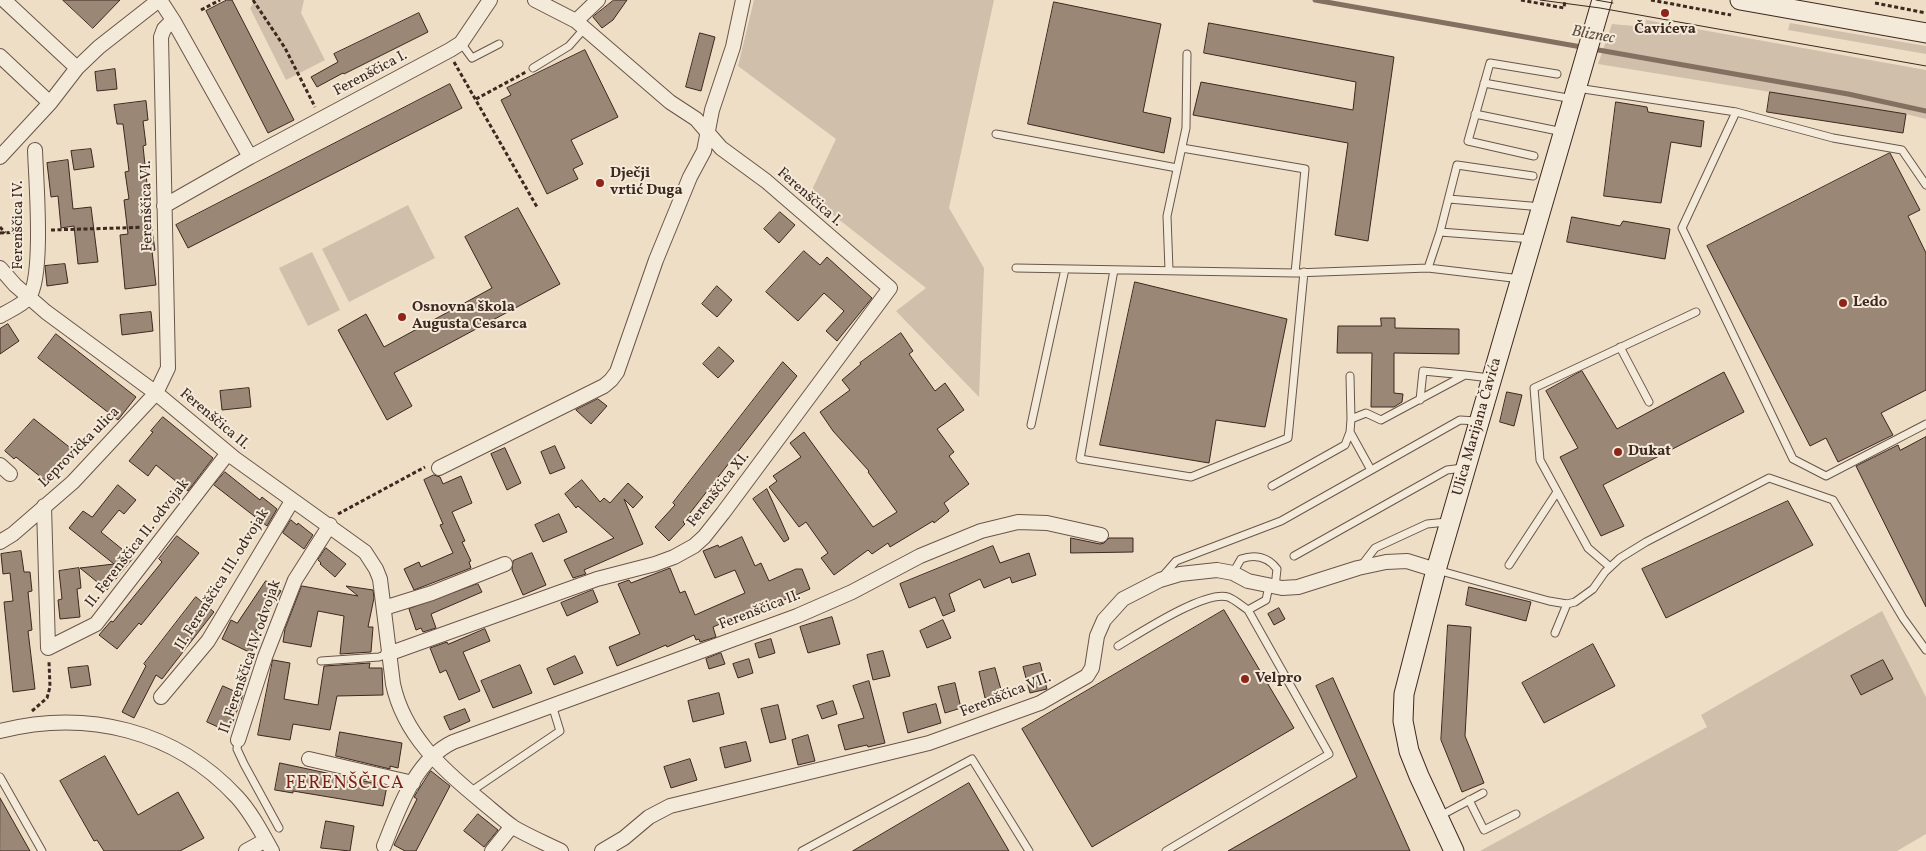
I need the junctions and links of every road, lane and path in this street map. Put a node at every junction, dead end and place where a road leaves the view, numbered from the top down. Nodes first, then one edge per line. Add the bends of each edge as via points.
1 (4, 0) edge
2 (159, 0) edge
3 (220, 0) edge
4 (253, 0) edge
5 (490, 0) edge
6 (535, 0) edge
7 (598, 0) edge
8 (743, 0) edge
9 (1521, 0) edge
10 (1565, 0) edge
11 (1602, 0) edge
12 (1651, 0) edge
13 (1875, 3) dead end
14 (1737, 8) edge
15 (201, 10) dead end
16 (1926, 13) edge
17 (173, 20) junction
18 (580, 25) junction
19 (1926, 33) edge
20 (461, 42) junction
21 (499, 44) dead end
22 (1187, 54) dead end
23 (0, 56) edge
24 (452, 59) dead end
25 (77, 68) junction
26 (533, 68) joint
27 (1557, 74) dead end
28 (1484, 84) junction
29 (1575, 94) junction
30 (476, 99) junction
31 (50, 103) junction
32 (317, 112) dead end
33 (1736, 112) junction
34 (1475, 114) junction
35 (1564, 132) junction
36 (708, 133) junction
37 (996, 134) dead end
38 (1182, 148) junction
39 (35, 150) dead end
40 (1534, 156) dead end
41 (0, 157) edge
42 (250, 157) junction
43 (1178, 168) junction
44 (1533, 176) dead end
45 (1926, 185) edge
46 (1449, 199) junction
47 (164, 206) junction
48 (537, 206) dead end
49 (1542, 207) junction
50 (164, 226) junction
51 (0, 227) edge
52 (37, 231) junction
53 (1440, 232) junction
54 (0, 233) edge
55 (5, 233) junction
56 (1533, 239) junction
57 (0, 268) edge
58 (1016, 268) dead end
59 (1428, 268) junction
60 (1065, 269) junction
61 (1114, 270) junction
62 (1168, 270) junction
63 (1304, 272) junction
64 (1296, 273) junction
65 (1521, 280) junction
66 (890, 288) joint
67 (28, 298) junction
68 (1696, 312) dead end
69 (0, 316) edge
70 (1620, 347) junction
71 (1466, 375) junction
72 (1350, 376) dead end
73 (1492, 379) junction
74 (156, 393) junction
75 (1420, 400) junction
76 (1649, 402) dead end
77 (1351, 419) junction
78 (1480, 421) junction
79 (1926, 424) edge
80 (1031, 426) dead end
81 (1350, 432) junction
82 (228, 454) junction
83 (439, 468) joint
84 (1466, 468) junction
85 (1371, 470) junction
86 (1272, 486) dead end
87 (1557, 492) junction
88 (292, 501) junction
89 (44, 506) junction
90 (332, 521) junction
91 (1451, 522) junction
92 (1101, 535) dead end
93 (0, 542) edge
94 (1294, 556) dead end
95 (505, 564) dead end
96 (1509, 565) dead end
97 (1610, 567) junction
98 (1361, 568) junction
99 (1436, 570) junction
100 (1233, 573) junction
101 (1160, 580) junction
102 (1272, 586) junction
103 (1567, 604) junction
104 (384, 608) junction
105 (1248, 610) junction
106 (1556, 633) dead end
107 (1118, 646) dead end
108 (48, 648) junction
109 (1926, 650) edge
110 (388, 654) junction
111 (321, 661) dead end
112 (161, 697) dead end
113 (552, 705) junction
114 (30, 713) dead end
115 (0, 730) edge
116 (238, 740) joint
117 (432, 758) junction
118 (309, 759) dead end
119 (0, 777) edge
120 (413, 783) junction
121 (470, 792) junction
122 (1483, 793) dead end
123 (1470, 800) junction
124 (1516, 814) dead end
125 (1438, 817) junction
126 (512, 826) junction
127 (279, 828) dead end
128 (269, 846) edge
129 (384, 846) dead end
130 (42, 851) edge
131 (246, 851) edge
132 (492, 851) edge
133 (560, 851) edge
134 (602, 851) edge
135 (802, 851) edge
136 (1029, 851) edge
137 (1166, 851) edge
138 (1454, 851) edge

1 - 25 street
2 - 17 street
2 - 25 street via 98,47
3 - 15 path
4 - 32 path via 285,48
5 - 20 street, Ferenščica I.
6 - 18 street, Ferenščica I.
7 - 18 street
8 - 36 street
9 - 10 path via 1564,8
11 - 29 street, Ulica Marijana Čavića
12 - 14 path
13 - 16 path
14 - 19 street
17 - 42 street
17 - 47 street, Ferenščica VI. via 164,29 162,37
18 - 26 lane via 570,46
18 - 36 street, Ferenščica I. via 670,102 696,119
20 - 21 lane via 472,58
20 - 42 street, Ferenščica I.
22 - 38 lane via 1186,128
23 - 31 street
24 - 30 path
25 - 31 street
26 - 30 path
27 - 28 lane via 1490,63
28 - 29 lane
28 - 34 lane
29 - 33 lane
29 - 35 street, Ulica Marijana Čavića
30 - 48 path
31 - 41 street
33 - 45 lane via 1833,138 1902,150
33 - 79 lane via 1682,228 1793,459 1826,476
34 - 35 lane
34 - 40 lane via 1468,141
35 - 49 street, Ulica Marijana Čavića
36 - 66 street, Ferenščica I. via 721,148 766,181
36 - 83 street via 704,151 656,260 621,363 611,380
37 - 43 lane
38 - 43 lane
38 - 64 lane via 1305,169
39 - 52 street, Ferenščica IV.
42 - 47 street, Ferenščica I.
43 - 62 lane via 1167,216
44 - 46 lane via 1457,165
46 - 49 lane
46 - 53 lane
47 - 50 street, Ferenščica VI.
49 - 56 street, Ulica Marijana Čavića
50 - 52 path
50 - 74 street, Ferenščica VI. via 168,368
51 - 55 path
52 - 55 path
52 - 67 street, Ferenščica IV. via 36,275
53 - 56 lane
53 - 59 lane
54 - 55 path
56 - 65 street, Ulica Marijana Čavića
57 - 67 street, Ferenščica II.
58 - 60 lane
59 - 63 lane
59 - 65 lane
60 - 61 lane
60 - 80 lane
61 - 62 lane
61 - 63 lane via 1080,459 1191,477 1288,438
62 - 64 lane
63 - 64 lane
65 - 73 street, Ulica Marijana Čavića
66 - 110 street, Ferenščica XI. via 704,538 694,546 655,564 597,579
67 - 69 street
67 - 74 street, Ferenščica II.
68 - 70 lane
70 - 76 lane
70 - 87 lane via 1534,388 1540,460
71 - 73 lane
71 - 75 lane
71 - 75 lane via 1423,371
72 - 77 lane
73 - 78 street, Ulica Marijana Čavića
74 - 82 street, Ferenščica II.
74 - 89 street, Leprovička ulica via 73,482
75 - 77 lane via 1381,420 1366,413
77 - 81 lane
78 - 84 street, Ulica Marijana Čavića
78 - 85 lane via 1460,420
81 - 85 lane
81 - 86 lane via 1345,445
82 - 88 street, Ferenščica II.
82 - 108 street, II. Ferenščica II. odvojak via 96,624
83 - 90 path via 436,461
84 - 91 street, Ulica Marijana Čavića
84 - 94 lane via 1447,470
85 - 101 lane via 1282,521 1176,561
87 - 96 lane
87 - 97 lane via 1588,548
88 - 90 street, Ferenščica II.
88 - 112 street, II. Ferenščica III. odvojak via 208,641
89 - 93 street, Leprovička ulica
89 - 108 street
90 - 104 street, Ferenščica II. via 371,559 380,579
90 - 116 street, II. Ferenščica IV. odvojak via 295,580
91 - 98 lane via 1428,524 1374,548
91 - 99 street, Ulica Marijana Čavića
92 - 113 street, Ferenščica II. via 1047,523 1018,522 981,531 920,556 852,592 797,616
95 - 104 street
97 - 103 lane via 1593,589
97 - 109 lane via 1646,542 1769,478 1833,500 1903,618
98 - 99 street, Ferenščica VII. via 1407,561
98 - 102 street, Ferenščica VII. via 1298,587
99 - 103 lane
99 - 125 street, Ulica Marijana Čavića via 1403,707 1403,721 1409,751
100 - 101 street, Ferenščica VII. via 1197,571
100 - 102 street, Ferenščica VII. via 1248,581
100 - 102 lane via 1241,559 1250,556 1261,558 1277,569
101 - 134 street, Ferenščica VII. via 1123,600 1104,620 1087,676 1040,703 929,743 670,806
102 - 105 lane via 1266,600
103 - 106 lane
104 - 110 street, Ferenščica II.
105 - 107 lane via 1228,597 1211,598 1190,606
105 - 137 lane via 1329,754
108 - 114 path via 50,687 47,698
110 - 111 lane
110 - 117 street, Ferenščica II. via 402,714
113 - 117 street, Ferenščica II. via 453,742
113 - 121 lane via 560,731
115 - 128 street via 41,722 75,721 123,729 165,745 188,757 223,784 238,799
116 - 127 lane, II. Ferenščica IV. odvojak via 237,749
117 - 120 street
117 - 121 street, Ferenščica II.
118 - 120 street
119 - 130 lane
120 - 129 street
121 - 126 street, Ferenščica II.
122 - 123 lane
123 - 124 lane via 1484,830
123 - 125 lane
125 - 138 street, Ulica Marijana Čavića
126 - 132 street
126 - 133 street, Ferenščica II.
128 - 131 street
135 - 136 lane via 972,759

